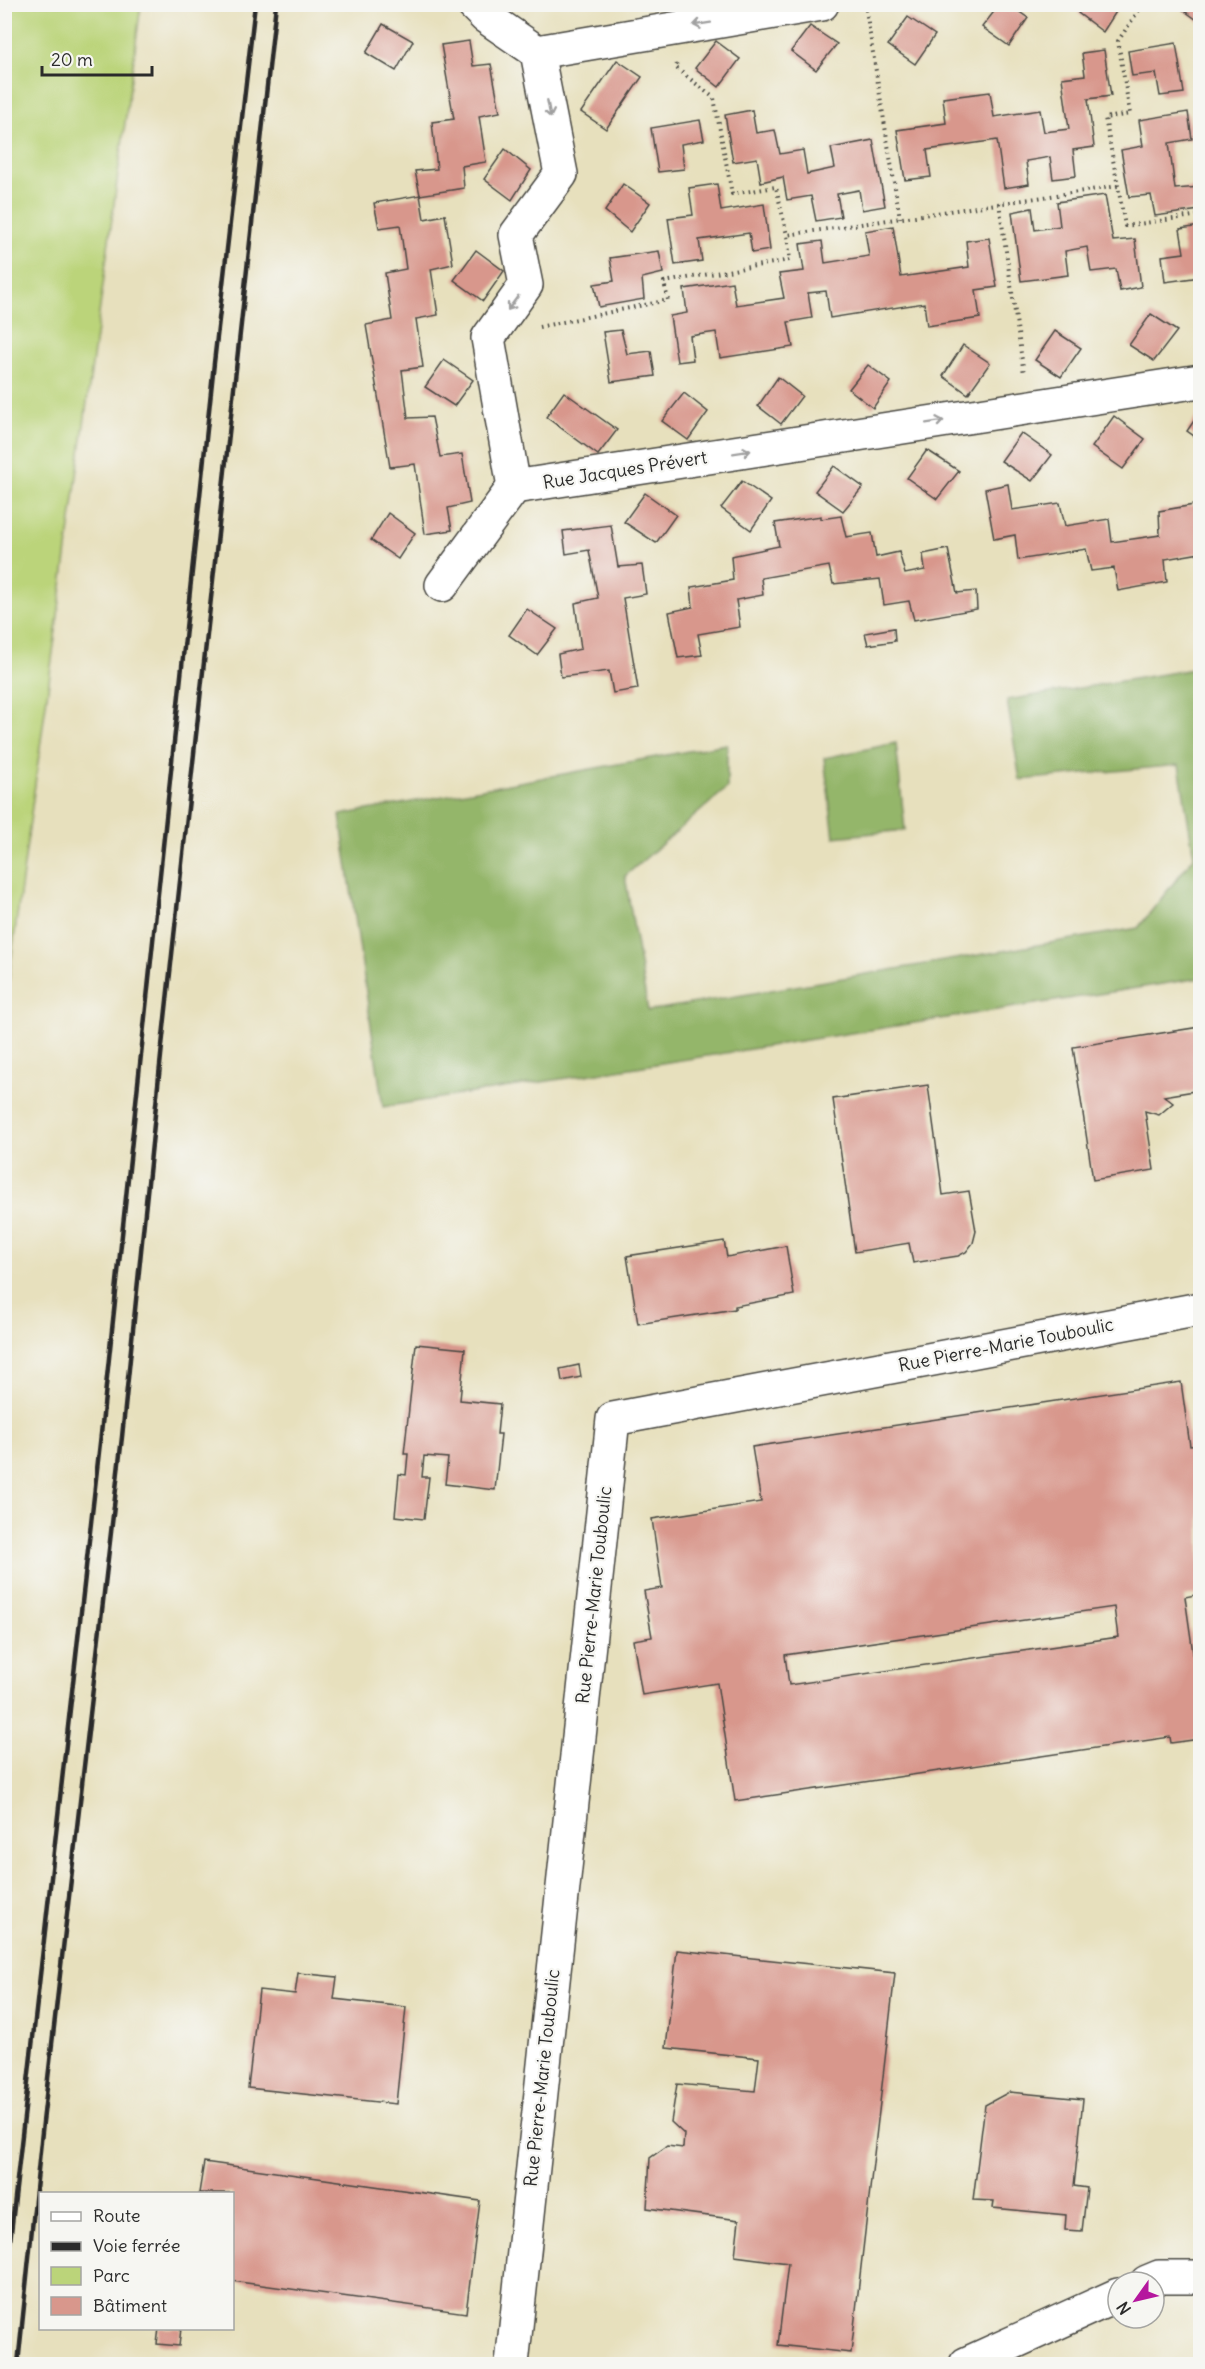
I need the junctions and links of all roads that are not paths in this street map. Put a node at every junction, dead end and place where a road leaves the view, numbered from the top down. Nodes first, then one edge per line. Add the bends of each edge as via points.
1 (473, 4) edge
2 (822, 4) edge
3 (537, 52) junction
4 (1200, 381) edge
5 (514, 488) junction
6 (442, 585) dead end
7 (1200, 1309) edge
8 (1166, 2277) edge
9 (1200, 2277) edge
10 (1106, 2300) edge
11 (512, 2364) edge
12 (966, 2364) edge

1 - 3 street
2 -> 3 street
3 -> 5 street via 561,174 516,235 526,285 488,338
5 -> 4 street, Rue Jacques Prévert
5 - 6 street
7 - 11 street, Rue Pierre-Marie Touboulic via 613,1419
8 - 9 street
10 - 12 street

